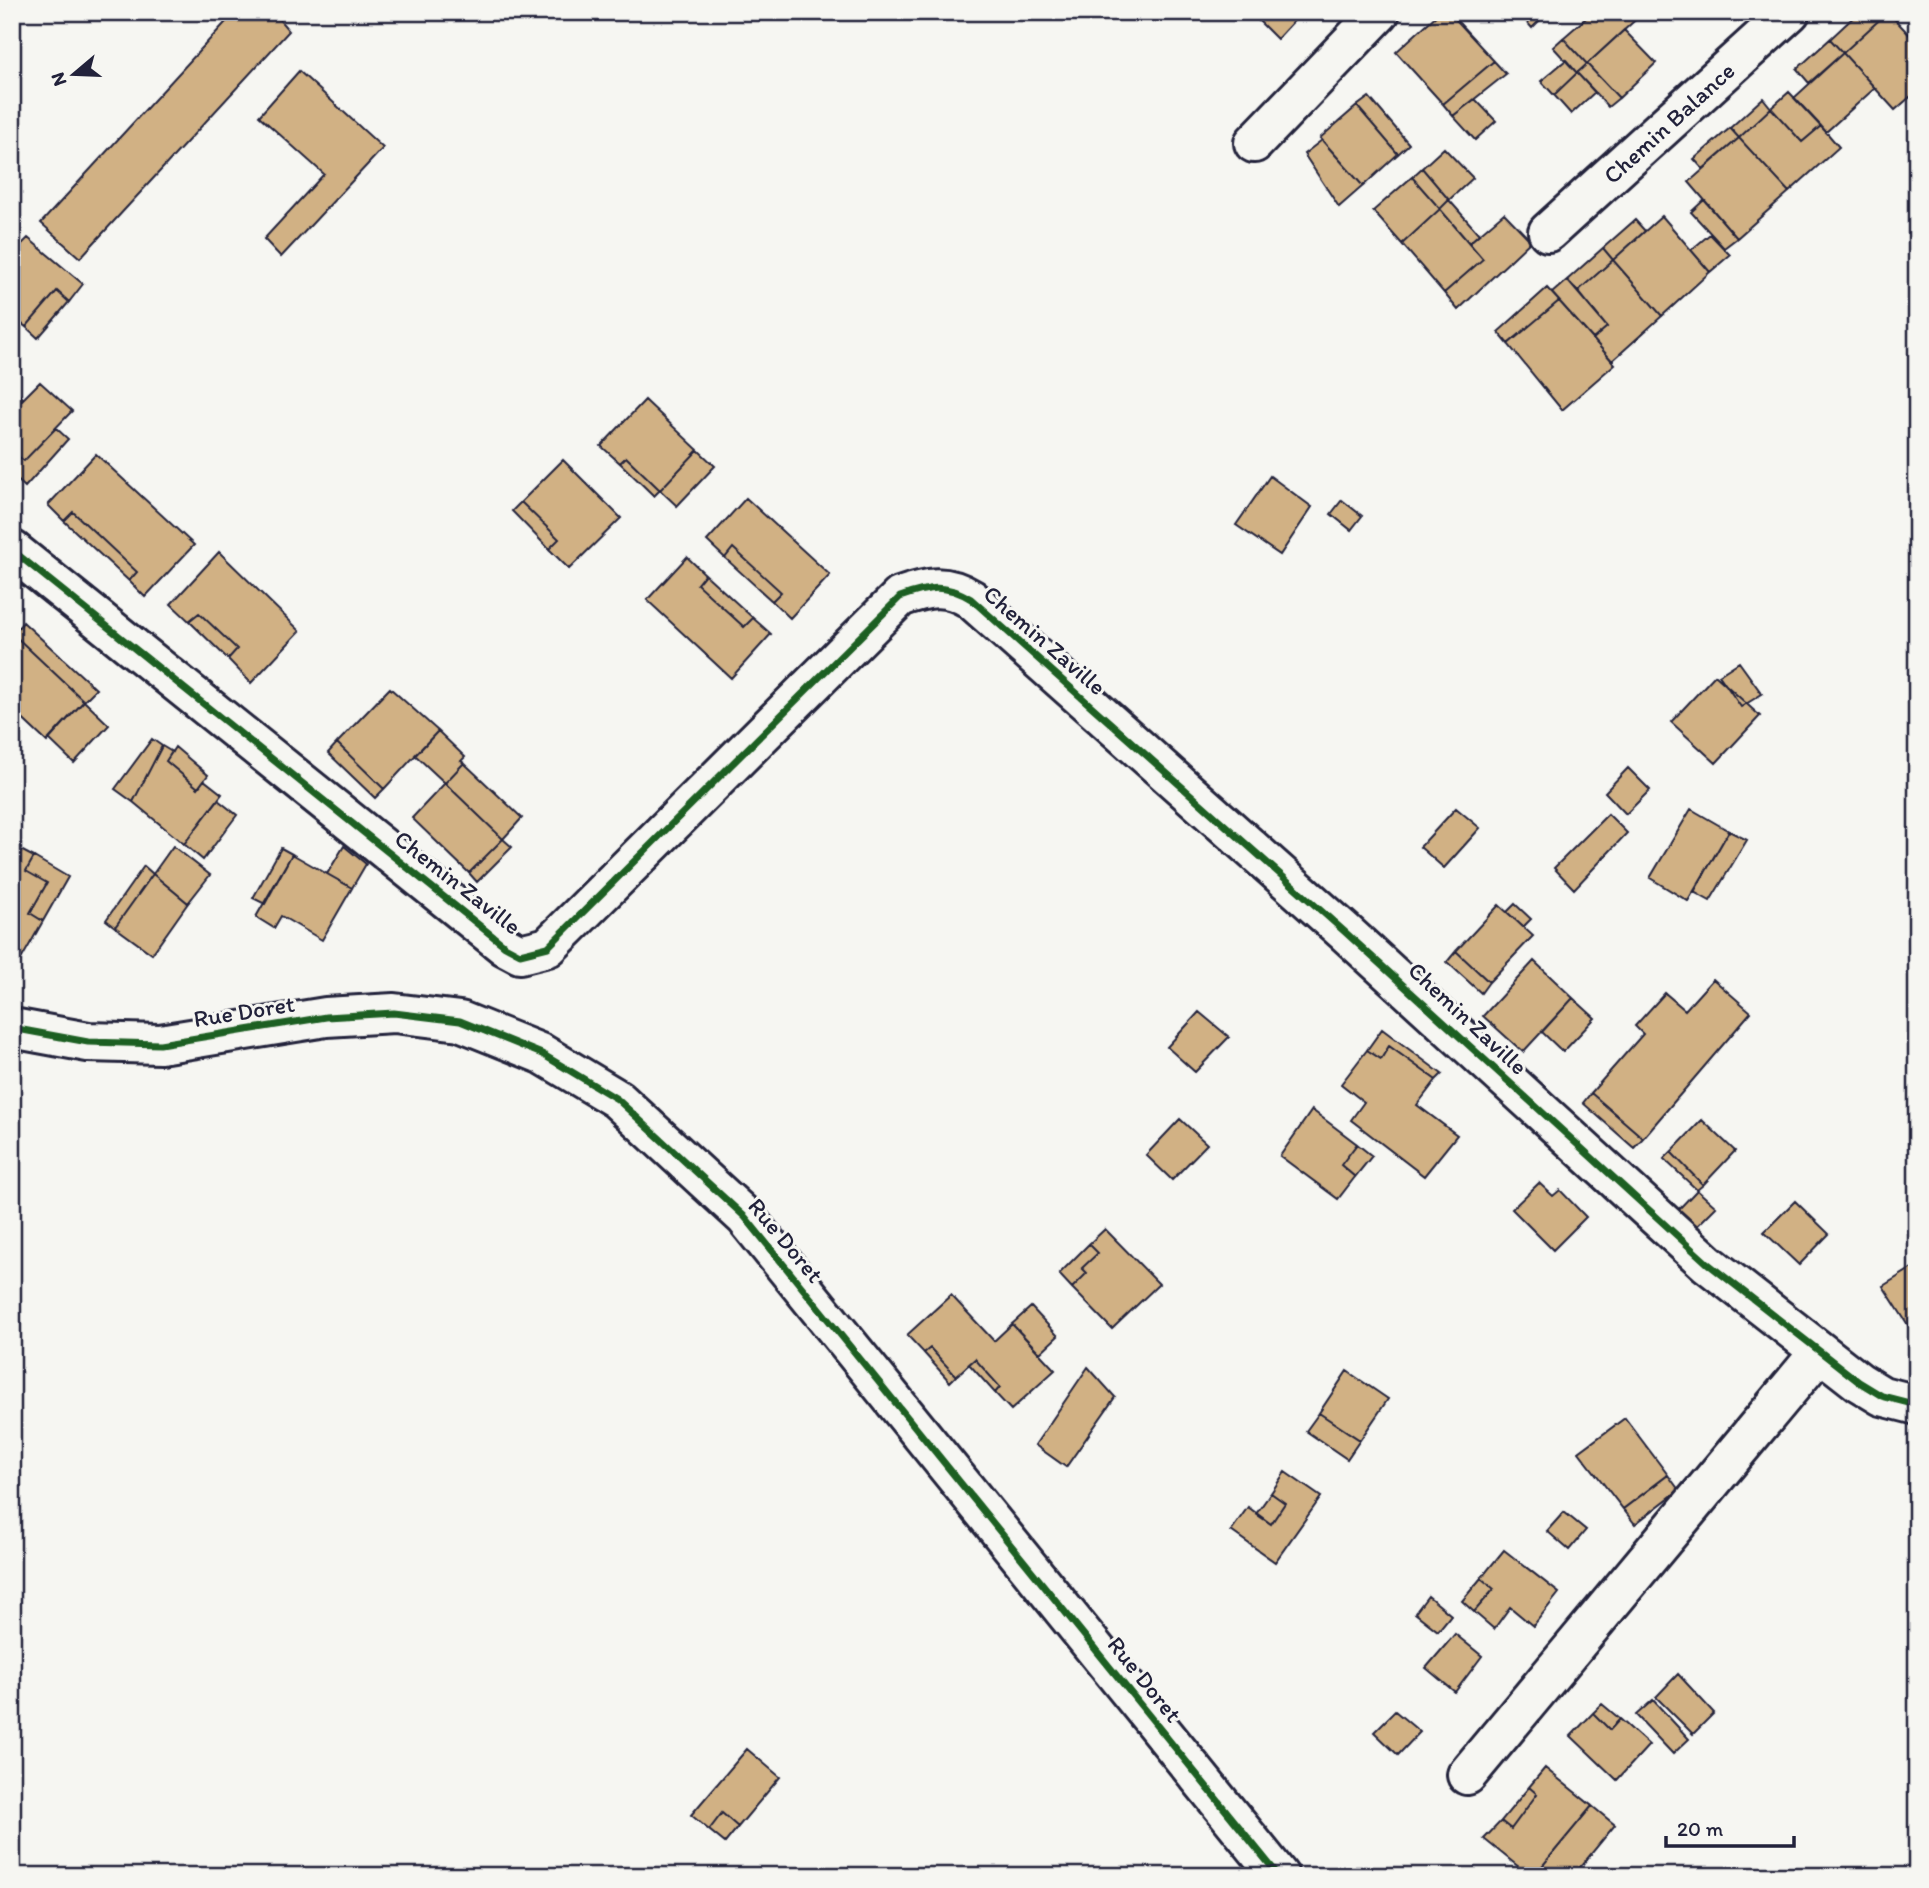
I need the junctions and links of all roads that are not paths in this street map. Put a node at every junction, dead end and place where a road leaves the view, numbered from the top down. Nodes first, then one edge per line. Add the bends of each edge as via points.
1 (1380, 12) edge
2 (1790, 12) edge
3 (1254, 143) dead end
4 (1548, 232) dead end
5 (12, 550) edge
6 (12, 1028) edge
7 (1819, 1353) junction
8 (1917, 1405) edge
9 (1467, 1774) dead end
10 (1279, 1876) edge

1 - 3 street
2 - 4 street, Chemin Balance
5 - 7 street, Chemin Zaville via 520,954 548,947 900,597 930,586 955,589 1345,932 1707,1263
6 - 10 street, Rue Doret via 88,1042 160,1044 326,1017 420,1016 460,1021 542,1054 617,1099 745,1217
7 - 8 street, Chemin Zaville via 1882,1396
7 - 9 street

